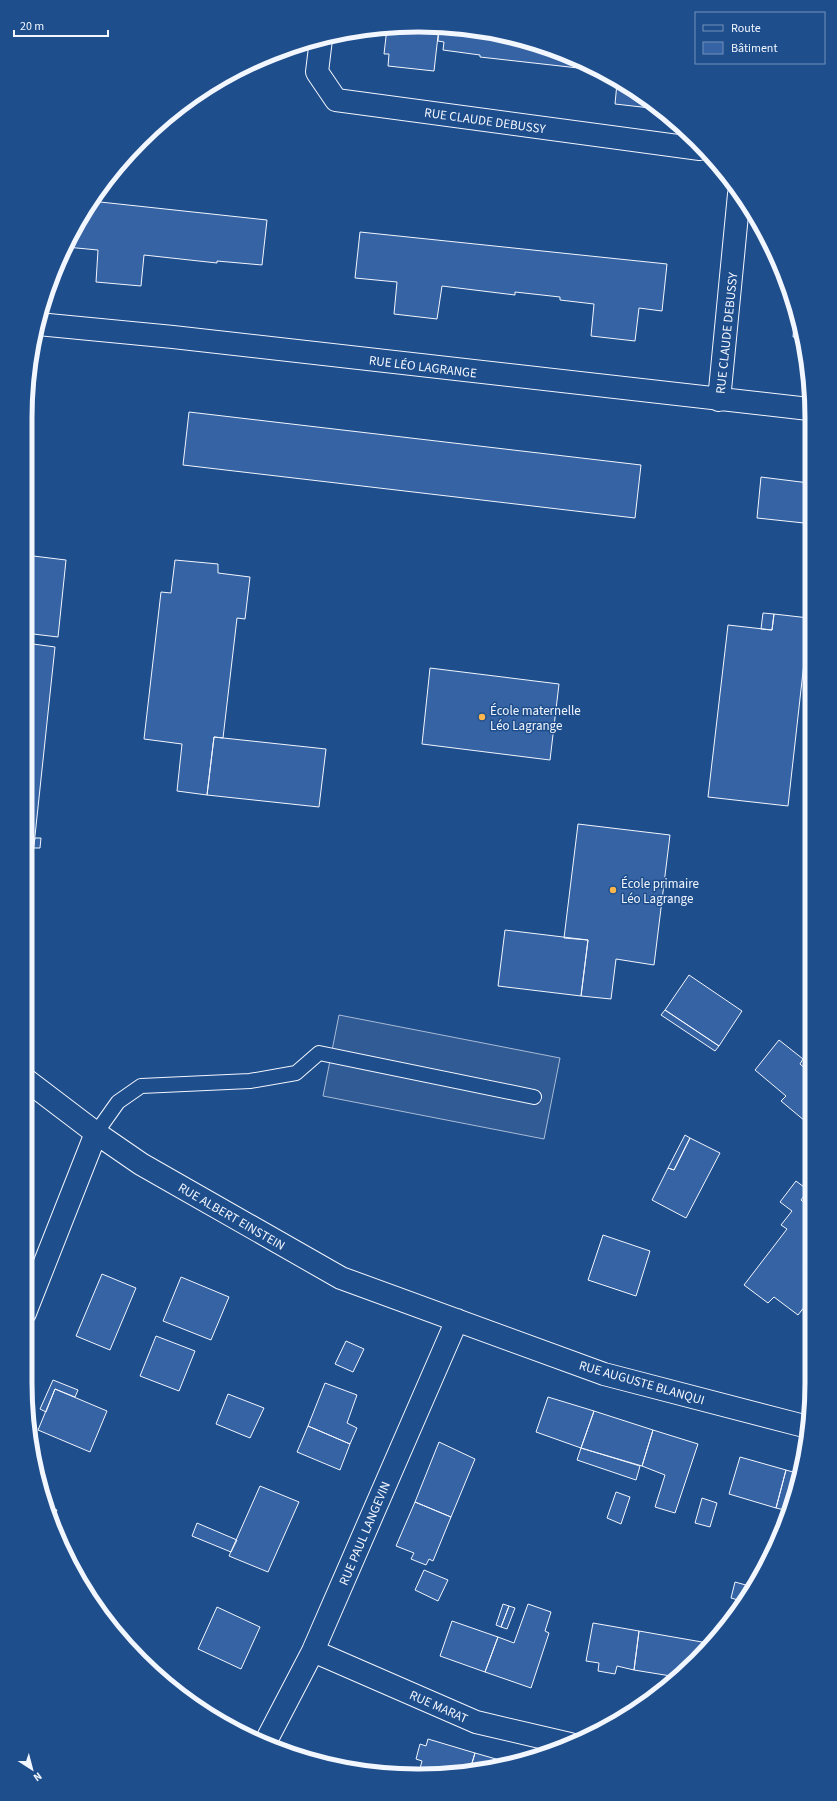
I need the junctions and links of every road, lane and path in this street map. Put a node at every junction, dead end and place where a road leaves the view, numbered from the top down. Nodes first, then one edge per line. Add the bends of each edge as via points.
1 (320, 44) edge
2 (694, 147) edge
3 (738, 202) edge
4 (43, 325) edge
5 (719, 400) junction
6 (805, 409) edge
7 (32, 1085) edge
8 (534, 1097) dead end
9 (96, 1134) junction
10 (32, 1295) edge
11 (457, 1320) junction
12 (803, 1426) edge
13 (314, 1651) junction
14 (267, 1738) edge
15 (561, 1742) edge

1 - 2 street, RUE CLAUDE DEBUSSY via 317,72 336,100
3 - 5 street, RUE CLAUDE DEBUSSY
4 - 5 street, RUE LÉO LAGRANGE
5 - 6 street, RUE LÉO LAGRANGE
7 - 9 street, RUE ALBERT EINSTEIN
8 - 9 lane via 320,1053 296,1073 250,1081 141,1086 118,1102
9 - 10 street
9 - 11 street, RUE ALBERT EINSTEIN via 141,1164 341,1278
11 - 12 street, RUE AUGUSTE BLANQUI via 604,1374
11 - 13 street, RUE PAUL LANGEVIN
13 - 14 street, RUE PAUL LANGEVIN
13 - 15 street, RUE MARAT via 476,1722

